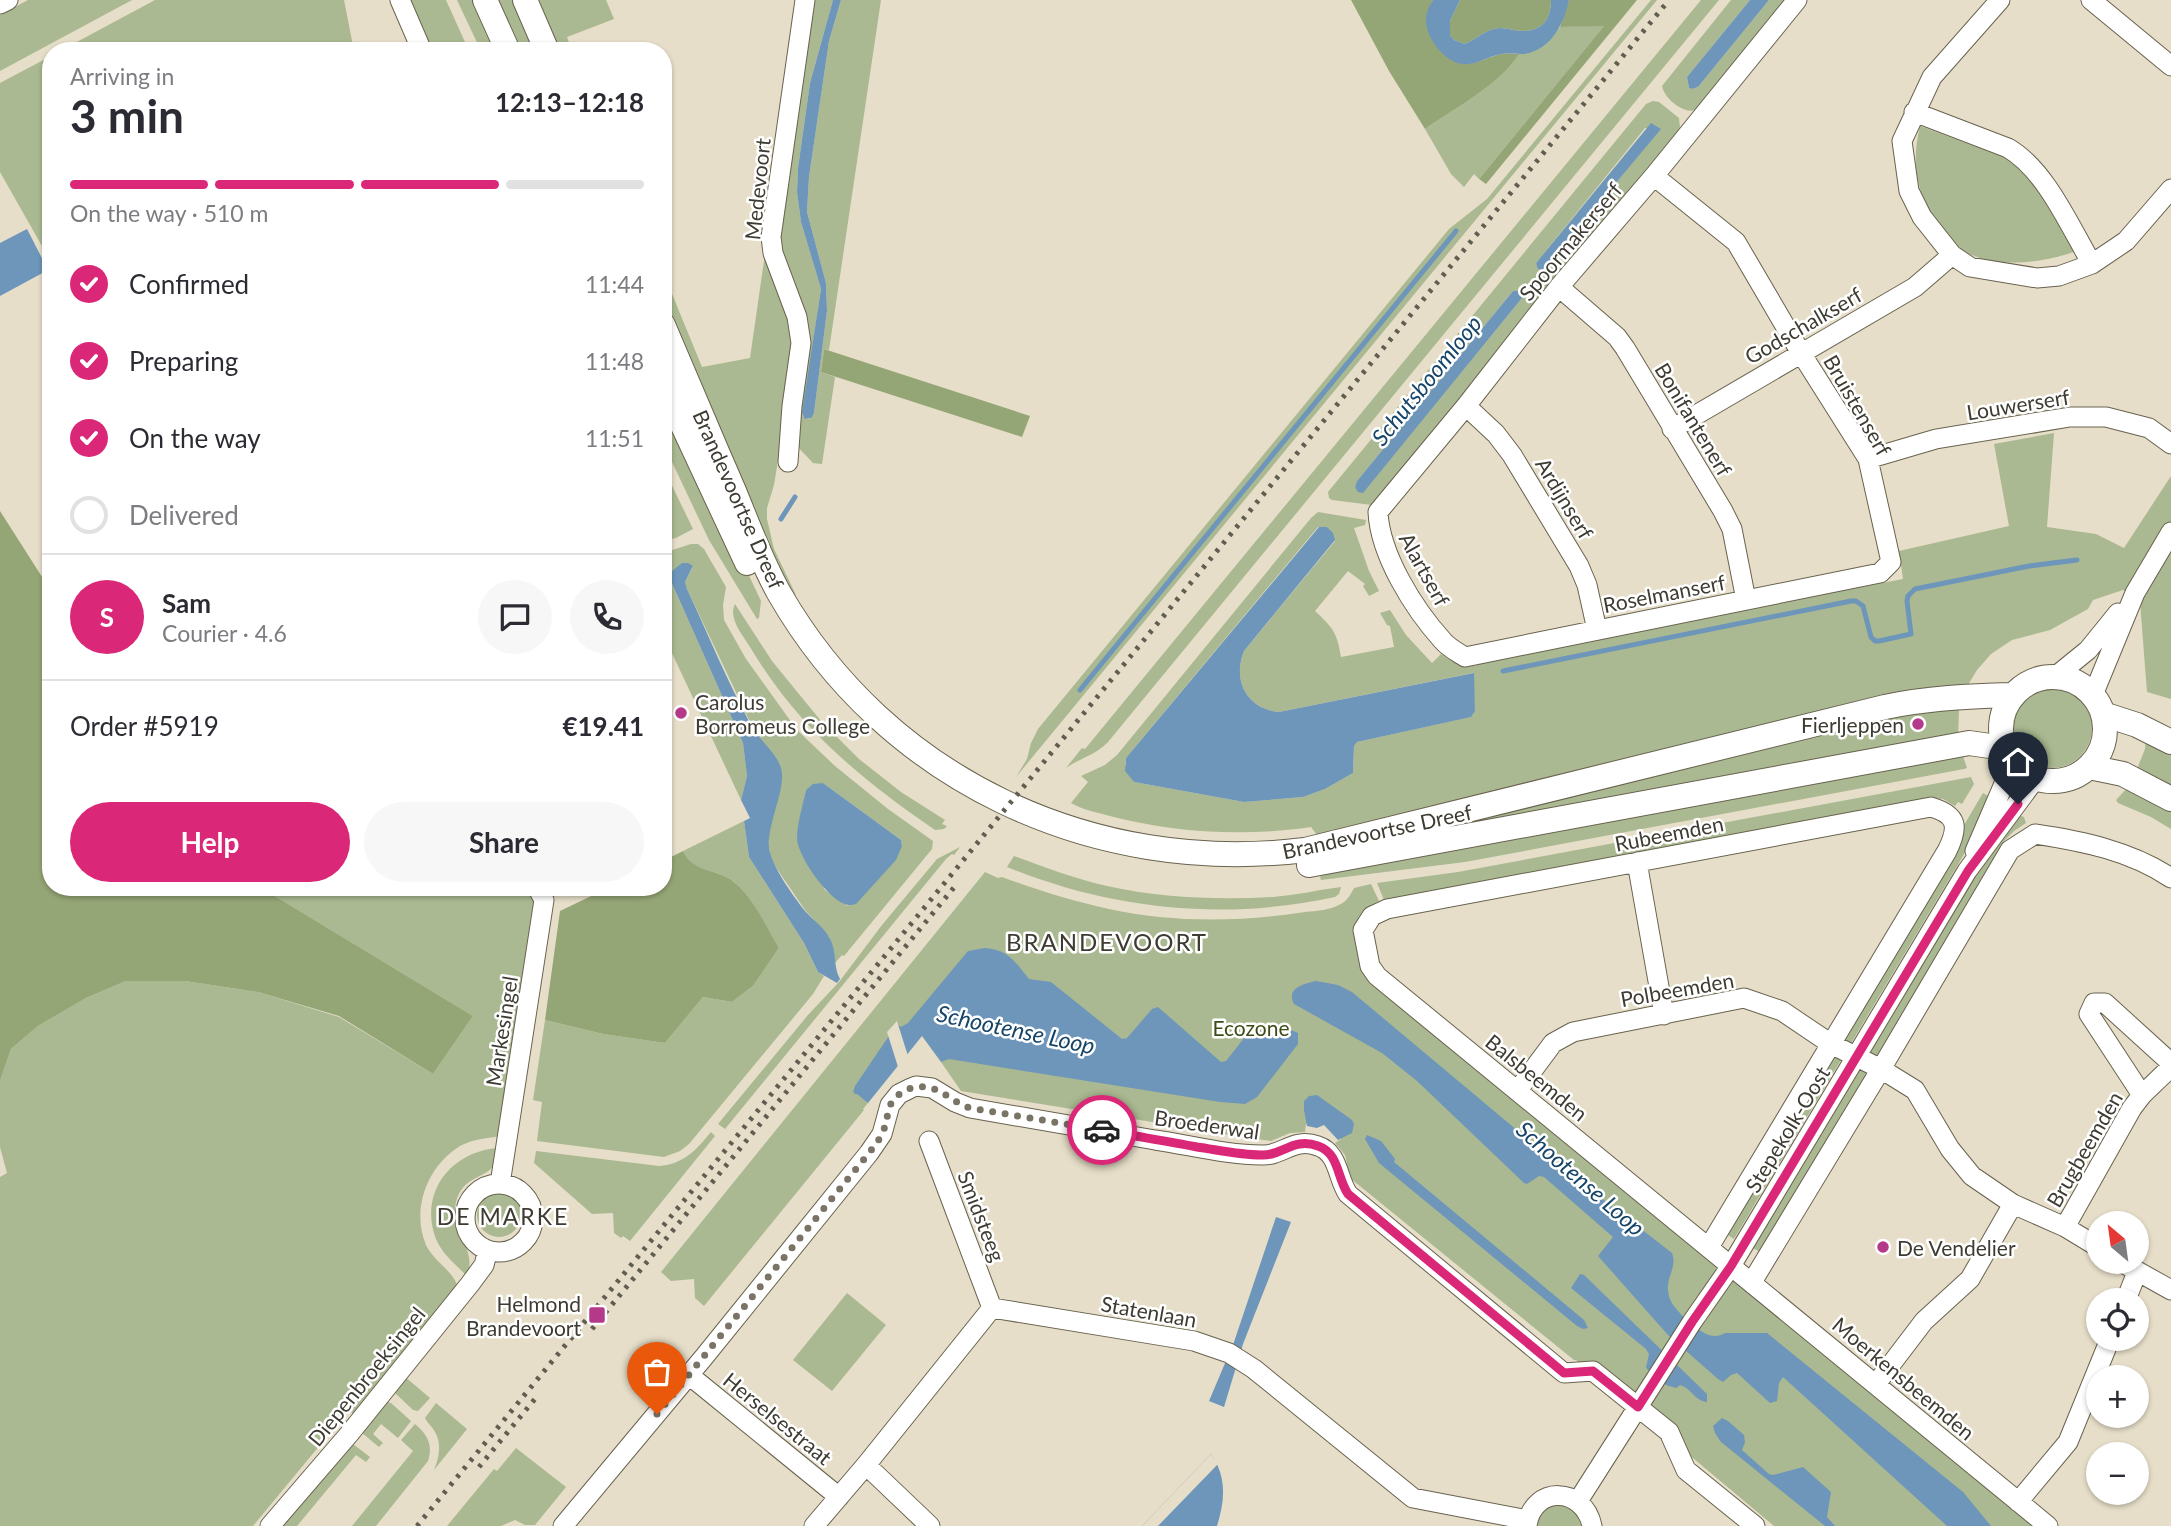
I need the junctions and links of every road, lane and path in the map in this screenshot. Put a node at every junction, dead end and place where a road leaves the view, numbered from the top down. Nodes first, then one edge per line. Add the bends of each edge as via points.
1 (8, 0) edge
2 (400, 0) edge
3 (485, 0) edge
4 (525, 0) edge
5 (805, 0) edge
6 (1797, 0) edge
7 (2000, 0) edge
8 (2091, 0) edge
9 (0, 4) edge
10 (418, 42) edge
11 (504, 42) edge
12 (543, 42) edge
13 (2171, 65) edge
14 (1914, 112) junction
15 (1654, 176) junction
16 (2171, 190) edge
17 (1952, 255) junction
18 (2092, 264) junction
19 (1559, 287) junction
20 (672, 346) edge
21 (1801, 353) junction
22 (672, 402) edge
23 (1466, 406) junction
24 (1672, 429) junction
25 (2171, 444) edge
26 (1868, 459) junction
27 (788, 462) dead end
28 (1377, 512) joint
29 (2171, 532) edge
30 (1891, 562) joint
31 (2135, 593) junction
32 (1746, 600) junction
33 (1597, 630) junction
34 (1444, 644) joint
35 (2056, 676) junction
36 (2012, 695) junction
37 (2098, 704) junction
38 (2171, 742) edge
39 (2008, 755) junction
40 (2089, 767) junction
41 (2036, 778) junction
42 (2171, 799) edge
43 (1954, 822) joint
44 (1637, 862) junction
45 (1968, 871) junction
46 (2171, 878) edge
47 (542, 896) edge
48 (1387, 909) joint
49 (1664, 1015) junction
50 (1831, 1044) junction
51 (1857, 1056) junction
52 (2171, 1065) edge
53 (1881, 1069) junction
54 (1518, 1090) junction
55 (2142, 1095) junction
56 (929, 1141) dead end
57 (500, 1184) junction
58 (2013, 1204) junction
59 (2065, 1227) junction
60 (2086, 1240) edge
61 (1709, 1247) junction
62 (488, 1250) junction
63 (1731, 1266) junction
64 (2142, 1274) edge
65 (1752, 1282) junction
66 (2171, 1290) edge
67 (992, 1308) junction
68 (2105, 1351) edge
69 (689, 1375) junction
70 (1876, 1384) junction
71 (1638, 1407) junction
72 (866, 1465) junction
73 (839, 1497) junction
74 (1578, 1501) junction
75 (2018, 1502) junction
76 (1528, 1523) edge
77 (270, 1526) edge
78 (563, 1526) edge
79 (814, 1526) edge
80 (930, 1526) edge
81 (1592, 1526) edge
82 (1755, 1526) edge
83 (2048, 1526) edge

1 - 9 street
2 - 10 street
3 - 11 main road
4 - 12 main road
5 - 27 street, Medevoort via 771,237 801,343
6 - 15 street, Spoormakerserf
7 - 14 street via 1932,77
8 - 13 street
14 - 17 street via 1902,141 1909,191 1922,218
14 - 18 street via 2021,156 2052,195
15 - 19 street, Spoormakerserf
15 - 21 street, Bruistenserf via 1736,242
16 - 18 street via 2126,242
17 - 18 street via 1970,267 2037,278
17 - 21 street, Godschalkserf via 1914,287
19 - 23 street, Spoormakerserf
19 - 24 street, Bonifantenerf via 1617,337
20 - 36 main road, Brandevoortse Dreef via 779,593 843,682 901,737 971,786 1048,822 1095,837 1195,854 1305,850 1895,705
21 - 24 street, Godschalkserf
21 - 26 street, Bruistenserf
22 - 39 main road, Brandevoortse Dreef via 766,600 831,693 889,748 936,782 1038,835 1091,852 1183,869 1306,866 1969,743
23 - 28 street, Spoormakerserf
23 - 33 street, Ardijnserf via 1512,455 1579,566
24 - 32 street, Bonifantenerf via 1732,529
25 - 26 street, Louwerserf via 2149,428 2106,417 2070,417 1936,439
26 - 30 street, Bruistenserf
28 - 34 street, Alartserf via 1378,531 1398,577
29 - 31 street
30 - 32 street, Roselmanserf via 1880,573
31 - 35 street via 2088,650
31 - 37 street
32 - 33 street, Roselmanserf
33 - 34 street, Roselmanserf via 1465,657
35 - 36 main road via 2040,677
35 - 37 main road via 2077,682
36 - 39 main road via 2000,729
37 - 38 main road
37 - 40 main road via 2105,728 2103,743
39 - 41 main road
39 - 45 street, Stepekolk-Oost
40 - 41 main road via 2064,780
40 - 42 main road via 2123,774
41 - 45 street, Stepekolk-Oost
43 - 44 street, Rubeemden via 1946,812 1931,807
43 - 50 street, Stepekolk-Oost via 1955,836 1947,851
44 - 48 street, Rubeemden
44 - 49 street
45 - 51 street, Stepekolk-Oost
46 - 53 street via 2085,842 2035,834 2024,840 2010,850
47 - 57 street, Markesingel
48 - 54 street, Balsbeemden via 1372,915 1363,930 1370,966 1377,976
49 - 50 street, Polbeemden via 1744,998 1783,1011
49 - 54 street, Polbeemden via 1573,1032 1553,1043
50 - 51 street, Polbeemden
50 - 61 street, Stepekolk-Oost
51 - 53 street, Polbeemden
51 - 63 street, Stepekolk-Oost
52 - 55 street, Brugbeemden
52 - 55 street, Brugbeemden via 2105,1003 2094,1003 2090,1014
53 - 58 street, Polbeemden via 1915,1090 1972,1176
53 - 65 street
54 - 61 street, Balsbeemden
55 - 59 street, Brugbeemden
56 - 67 street, Smidsteeg
57 - 62 street via 474,1194 465,1215 471,1236
57 - 62 street via 514,1187 528,1201 532,1225 517,1246
58 - 59 street, Polbeemden
58 - 70 street via 1970,1279 1924,1321
59 - 60 street, Polbeemden
61 - 63 street, Balsbeemden
62 - 77 street, Diepenbroeksingel via 470,1284
63 - 65 street, Moerkensbeemden
63 - 71 street, Stepekolk-Oost
64 - 66 street
65 - 70 street, Moerkensbeemden
67 - 72 street
67 - 76 street, Statenlaan via 1194,1341 1234,1356 1413,1498
68 - 75 street via 2068,1442
69 - 71 street, Broederwal via 869,1153 882,1134 893,1100 916,1086 932,1088 970,1108 1217,1150 1264,1156 1289,1145 1319,1146 1335,1161 1348,1194 1564,1373 1593,1371
69 - 73 street, Herselsestraat
69 - 78 street, Broederwal
70 - 75 street, Moerkensbeemden
71 - 74 street, Stepekolk-Oost
71 - 82 street via 1669,1432 1686,1470
72 - 73 street
72 - 80 street
73 - 79 street
74 - 76 street via 1548,1497 1532,1510
74 - 81 street
75 - 83 street, Moerkensbeemden

